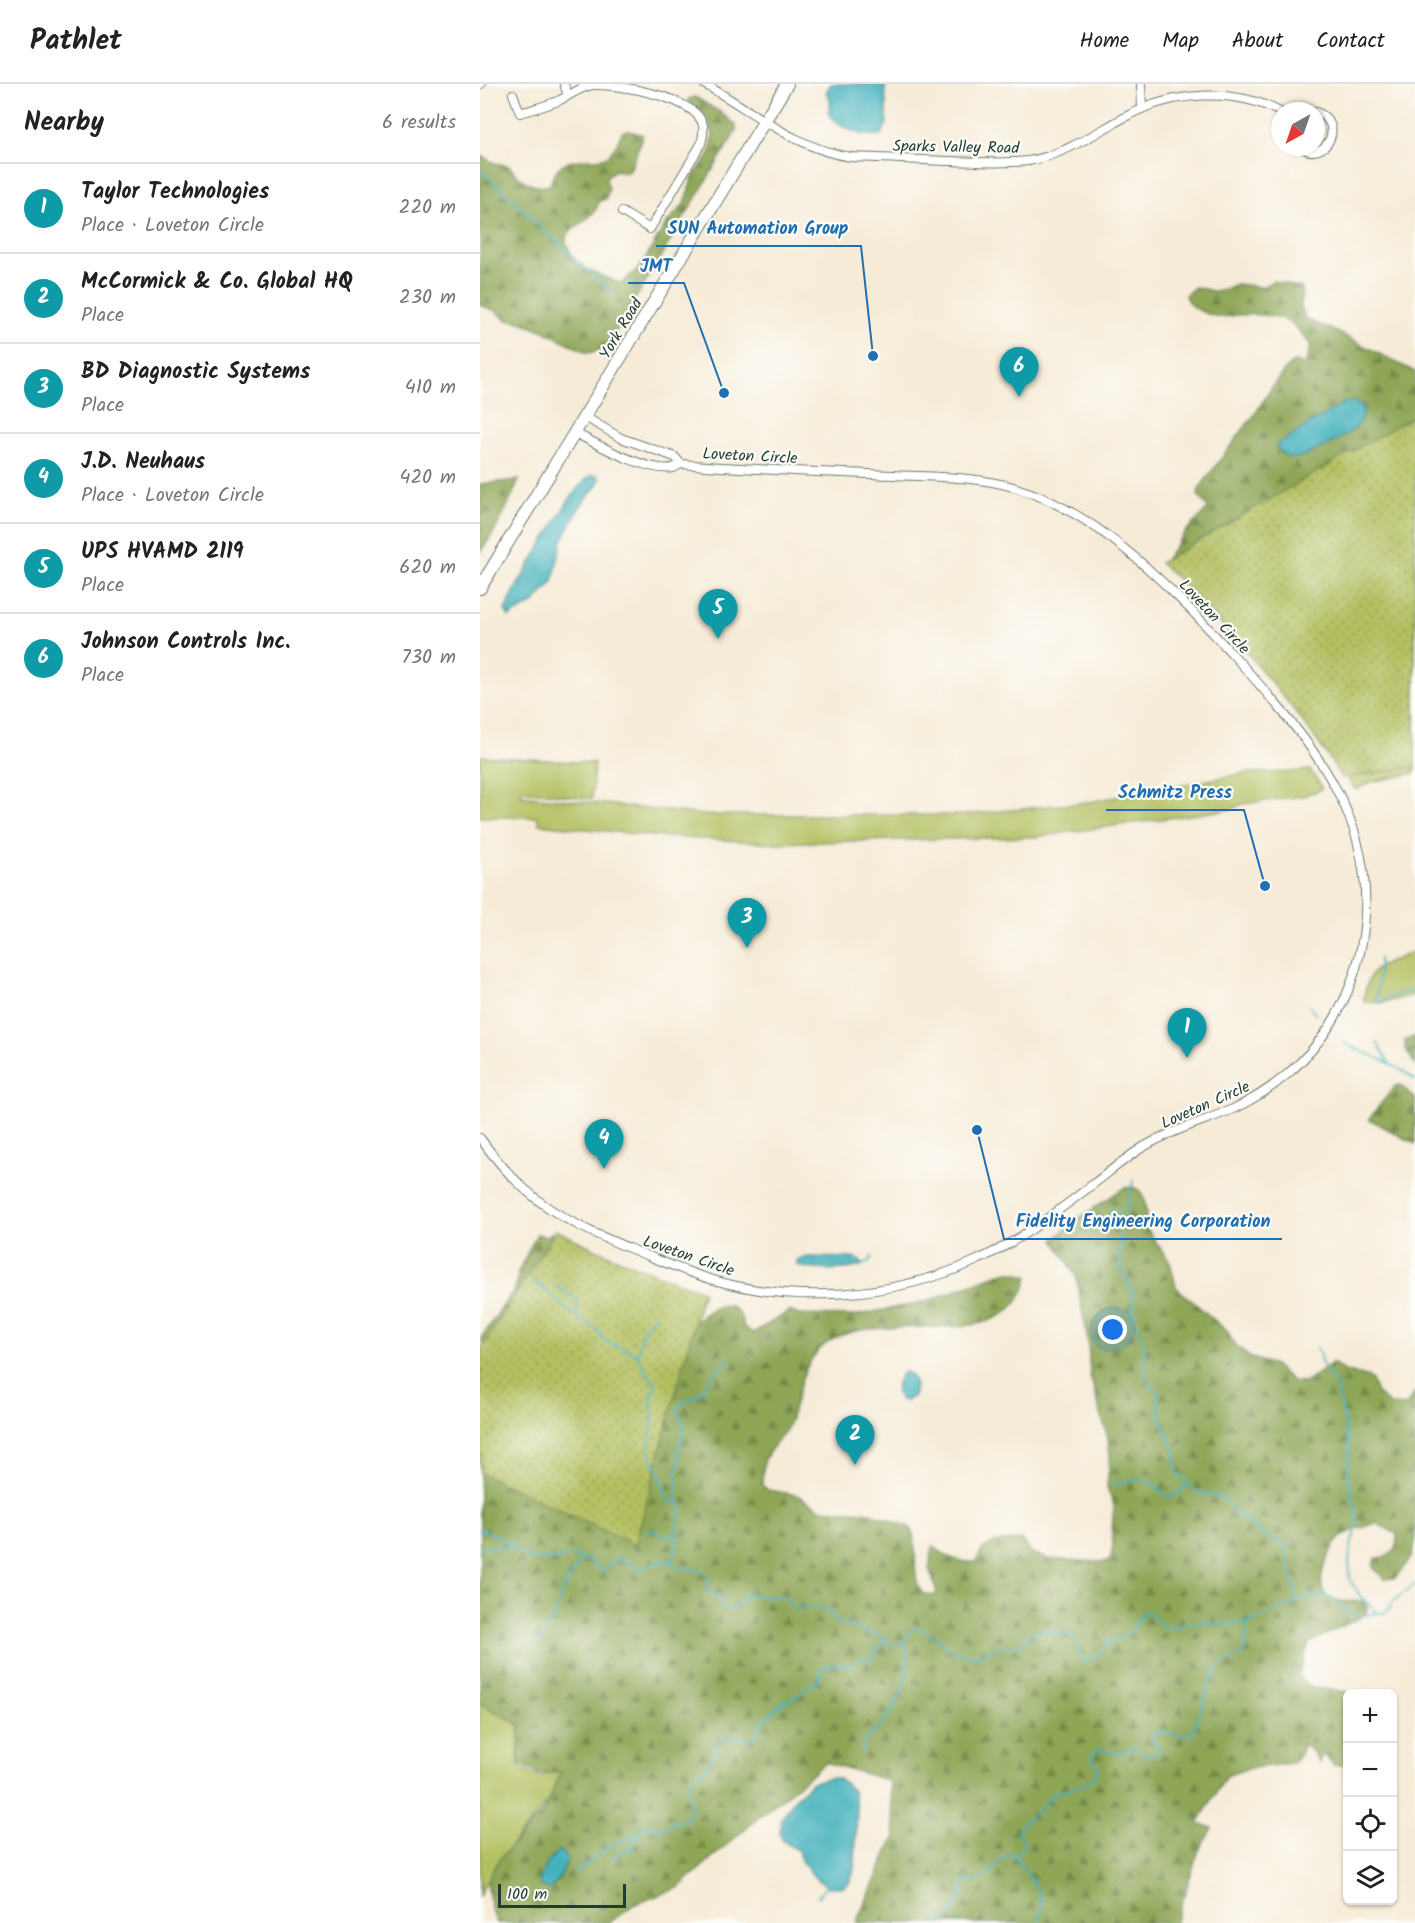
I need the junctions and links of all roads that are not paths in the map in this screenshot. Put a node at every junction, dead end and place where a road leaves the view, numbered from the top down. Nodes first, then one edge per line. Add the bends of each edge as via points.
1 (564, 84) edge
2 (704, 84) edge
3 (787, 84) edge
4 (1141, 84) edge
5 (513, 94) dead end
6 (568, 96) junction
7 (1142, 108) junction
8 (1271, 108) edge
9 (1325, 117) edge
10 (765, 120) junction
11 (1325, 146) edge
12 (622, 212) dead end
13 (585, 417) junction
14 (575, 433) junction
15 (681, 464) junction
16 (480, 588) edge
17 (480, 1138) edge

1 - 6 street
2 - 10 street, Sparks Valley Road
3 - 10 main road, York Road
4 - 7 street
5 - 6 street via 520,113
6 - 12 street via 591,85 646,91 685,106 703,124 701,144 650,229
7 - 8 street, Sparks Valley Road via 1199,96 1242,99
7 - 10 street, Sparks Valley Road via 1067,148 1009,163 841,156 808,145
9 - 11 street via 1332,131
10 - 13 main road, York Road
13 - 14 main road, York Road
13 - 15 street, Loveton Circle via 621,438 675,457
14 - 15 street, Loveton Circle via 640,463 672,468
14 - 16 main road, York Road
15 - 17 street, Loveton Circle via 992,482 1050,502 1114,542 1158,576 1266,691 1307,744 1337,793 1357,840 1366,891 1365,927 1356,969 1323,1036 1273,1086 1238,1106 1140,1149 1040,1225 998,1250 937,1276 890,1287 838,1294 777,1292 731,1285 691,1273 588,1231 551,1211 510,1176

